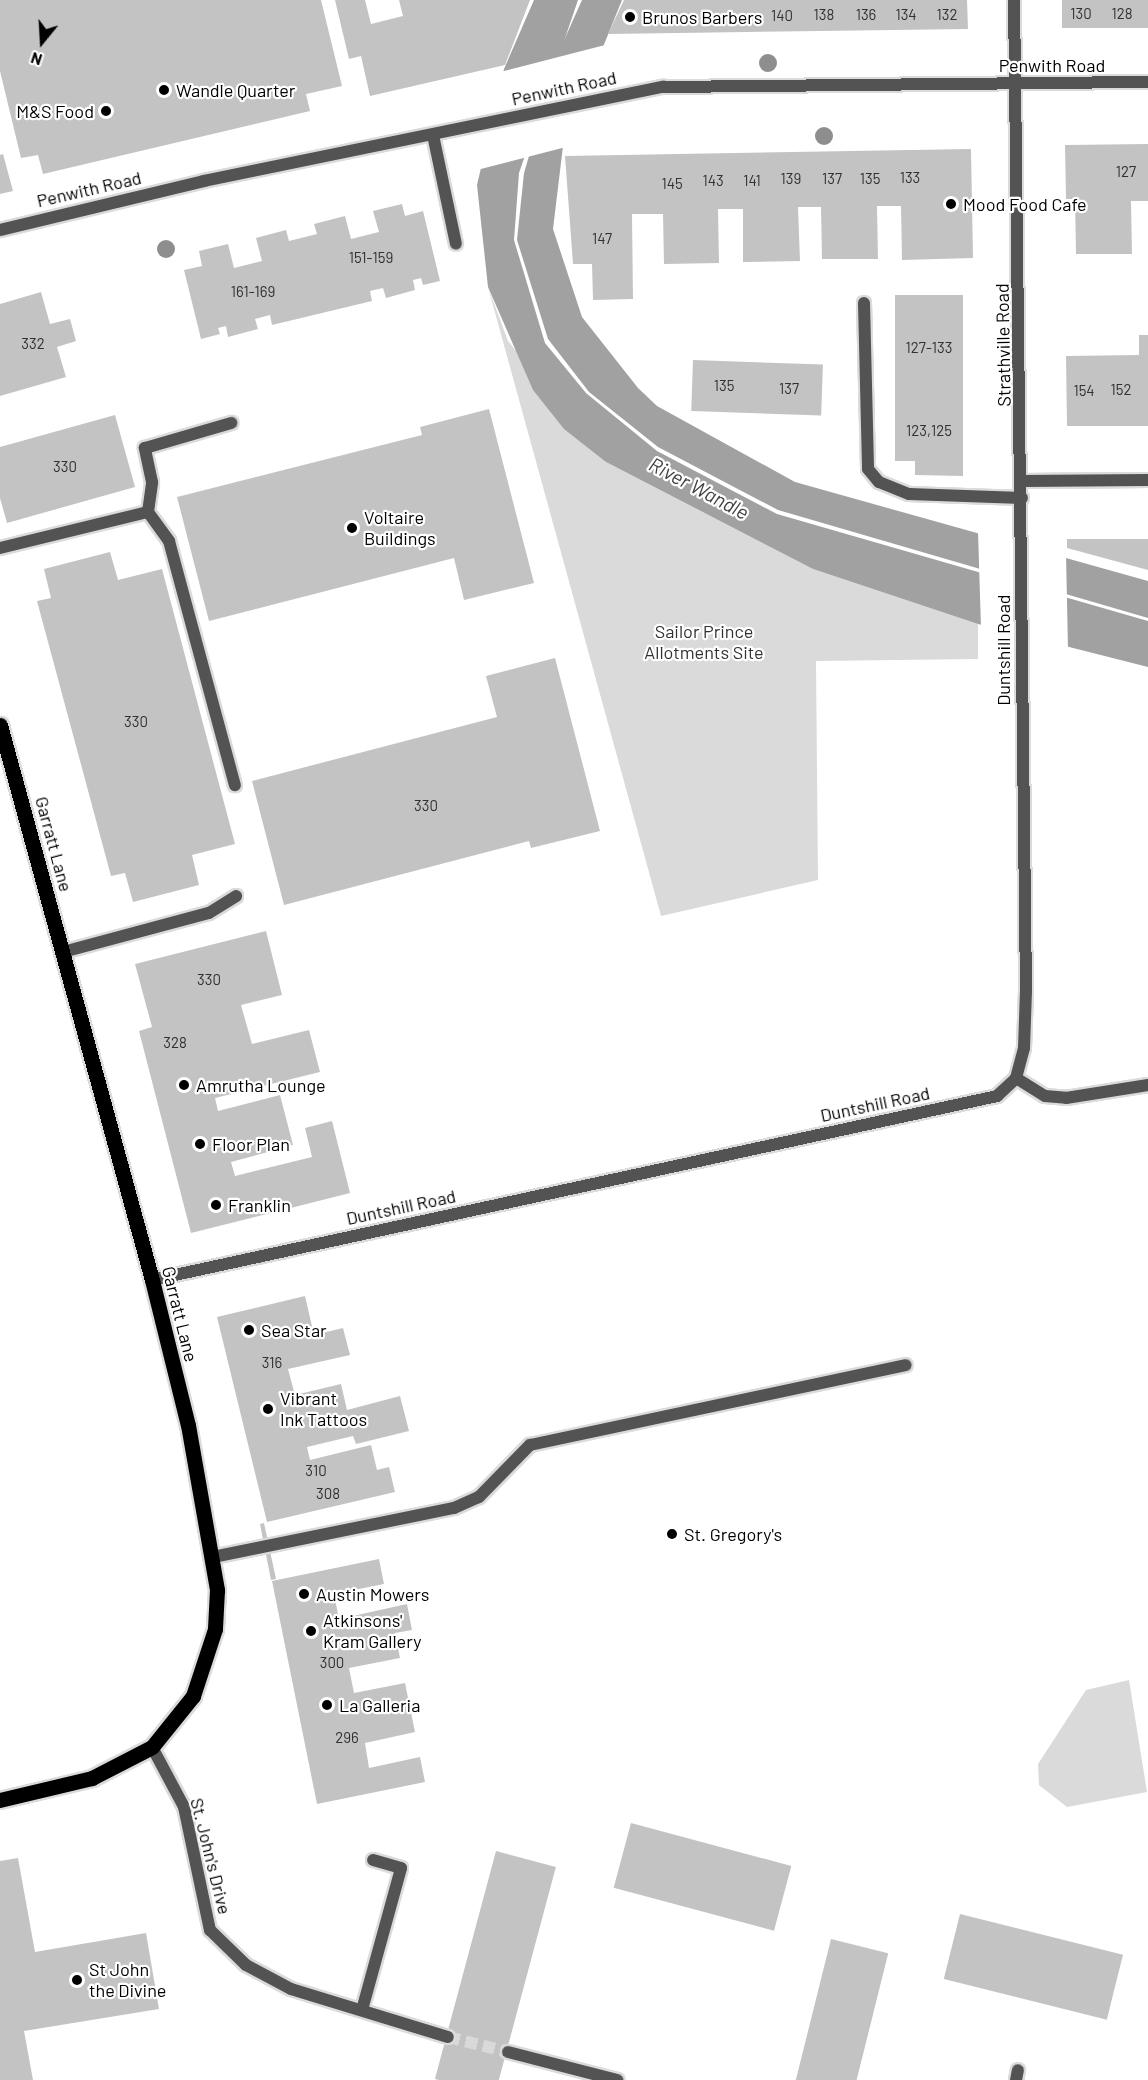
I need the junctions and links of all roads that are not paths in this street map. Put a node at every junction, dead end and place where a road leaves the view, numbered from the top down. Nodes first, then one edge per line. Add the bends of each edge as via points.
1 (1014, 0) edge
2 (1148, 82) edge
3 (1018, 83) junction
4 (433, 135) junction
5 (0, 230) edge
6 (456, 244) dead end
7 (864, 303) dead end
8 (231, 423) dead end
9 (1148, 480) edge
10 (1022, 482) junction
11 (1022, 498) junction
12 (148, 512) junction
13 (0, 548) edge
14 (0, 725) edge
15 (4, 751) edge
16 (235, 785) dead end
17 (236, 896) dead end
18 (63, 952) junction
19 (1016, 1078) junction
20 (1148, 1085) edge
21 (152, 1280) junction
22 (906, 1365) dead end
23 (213, 1557) junction
24 (152, 1747) junction
25 (0, 1800) edge
26 (373, 1860) dead end
27 (362, 2010) junction
28 (448, 2037) tunnel mouth
29 (508, 2052) tunnel mouth
30 (617, 2080) edge

1 - 3 street, Strathville Road
2 - 3 street, Penwith Road
3 - 4 street, Penwith Road via 663,87 591,98
3 - 10 street, Strathville Road
4 - 5 street, Penwith Road
4 - 6 street
7 - 11 street via 867,469 879,482 909,494
8 - 12 street via 145,448 152,482
9 - 10 street
10 - 11 street, Duntshill Road
11 - 19 street, Duntshill Road via 1020,643 1026,992 1024,1048
12 - 13 street
12 - 16 street via 169,541
14 - 15 main road, Garratt Lane
15 - 18 main road, Garratt Lane
17 - 18 street via 209,913
18 - 21 main road, Garratt Lane
19 - 20 street via 1045,1096 1066,1098
19 - 21 street, Duntshill Road via 997,1096
21 - 23 main road, Garratt Lane
22 - 23 street via 530,1445 479,1497 454,1508
23 - 24 main road, Garratt Lane via 215,1629 206,1661 193,1696
24 - 25 main road, Garratt Lane via 92,1778
24 - 27 street, St. John's Drive via 184,1807 210,1930 246,1965 291,1989
26 - 27 street via 401,1868
27 - 28 street, St. John's Drive
29 - 30 street

